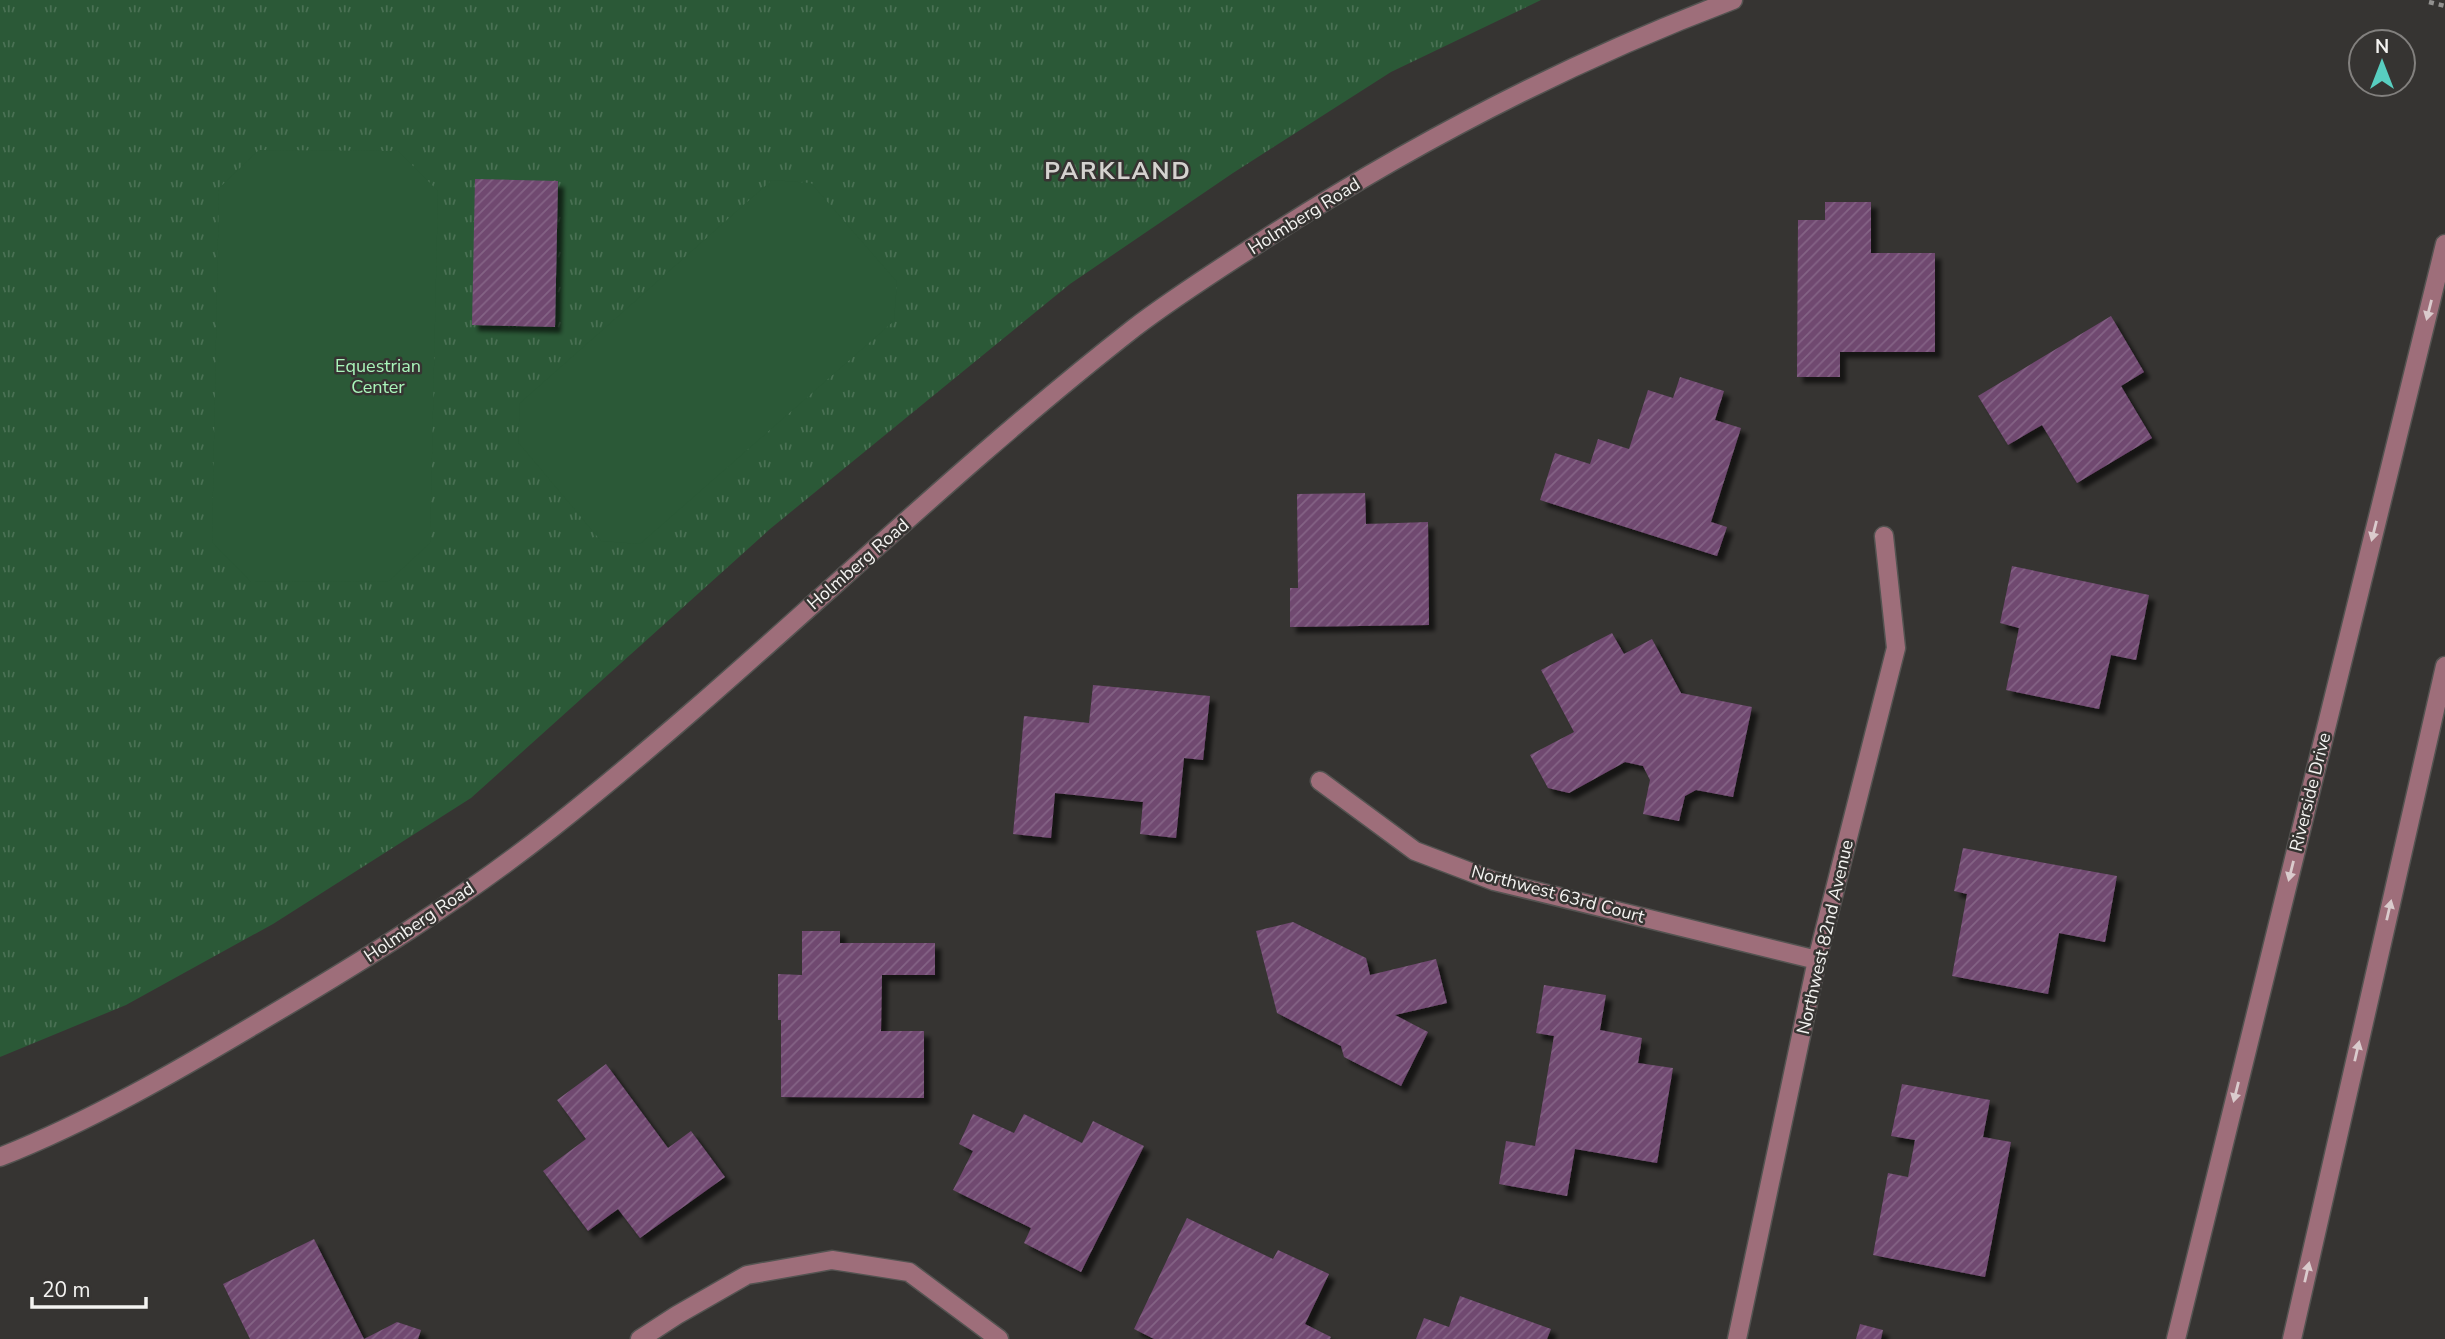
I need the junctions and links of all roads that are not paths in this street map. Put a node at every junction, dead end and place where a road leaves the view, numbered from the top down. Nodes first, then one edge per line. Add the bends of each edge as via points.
1 (1733, 0) edge
2 (2445, 244) edge
3 (1884, 536) dead end
4 (2445, 666) edge
5 (1320, 781) dead end
6 (1817, 960) junction
7 (0, 1157) edge
8 (640, 1339) edge
9 (999, 1339) edge
10 (1737, 1339) edge
11 (2176, 1339) edge
12 (2292, 1339) edge

1 - 7 street, Holmberg Road via 1660,27 1537,85 1324,201 1222,267 1139,324 1049,397 550,830 431,916 206,1054 44,1139
2 -> 11 street, Riverside Drive
3 - 6 street, Northwest 82nd Avenue via 1896,648
12 -> 4 street
5 - 6 street, Northwest 63rd Court via 1415,851 1494,881
6 - 10 street, Northwest 82nd Avenue
8 - 9 street via 747,1275 832,1260 909,1272

